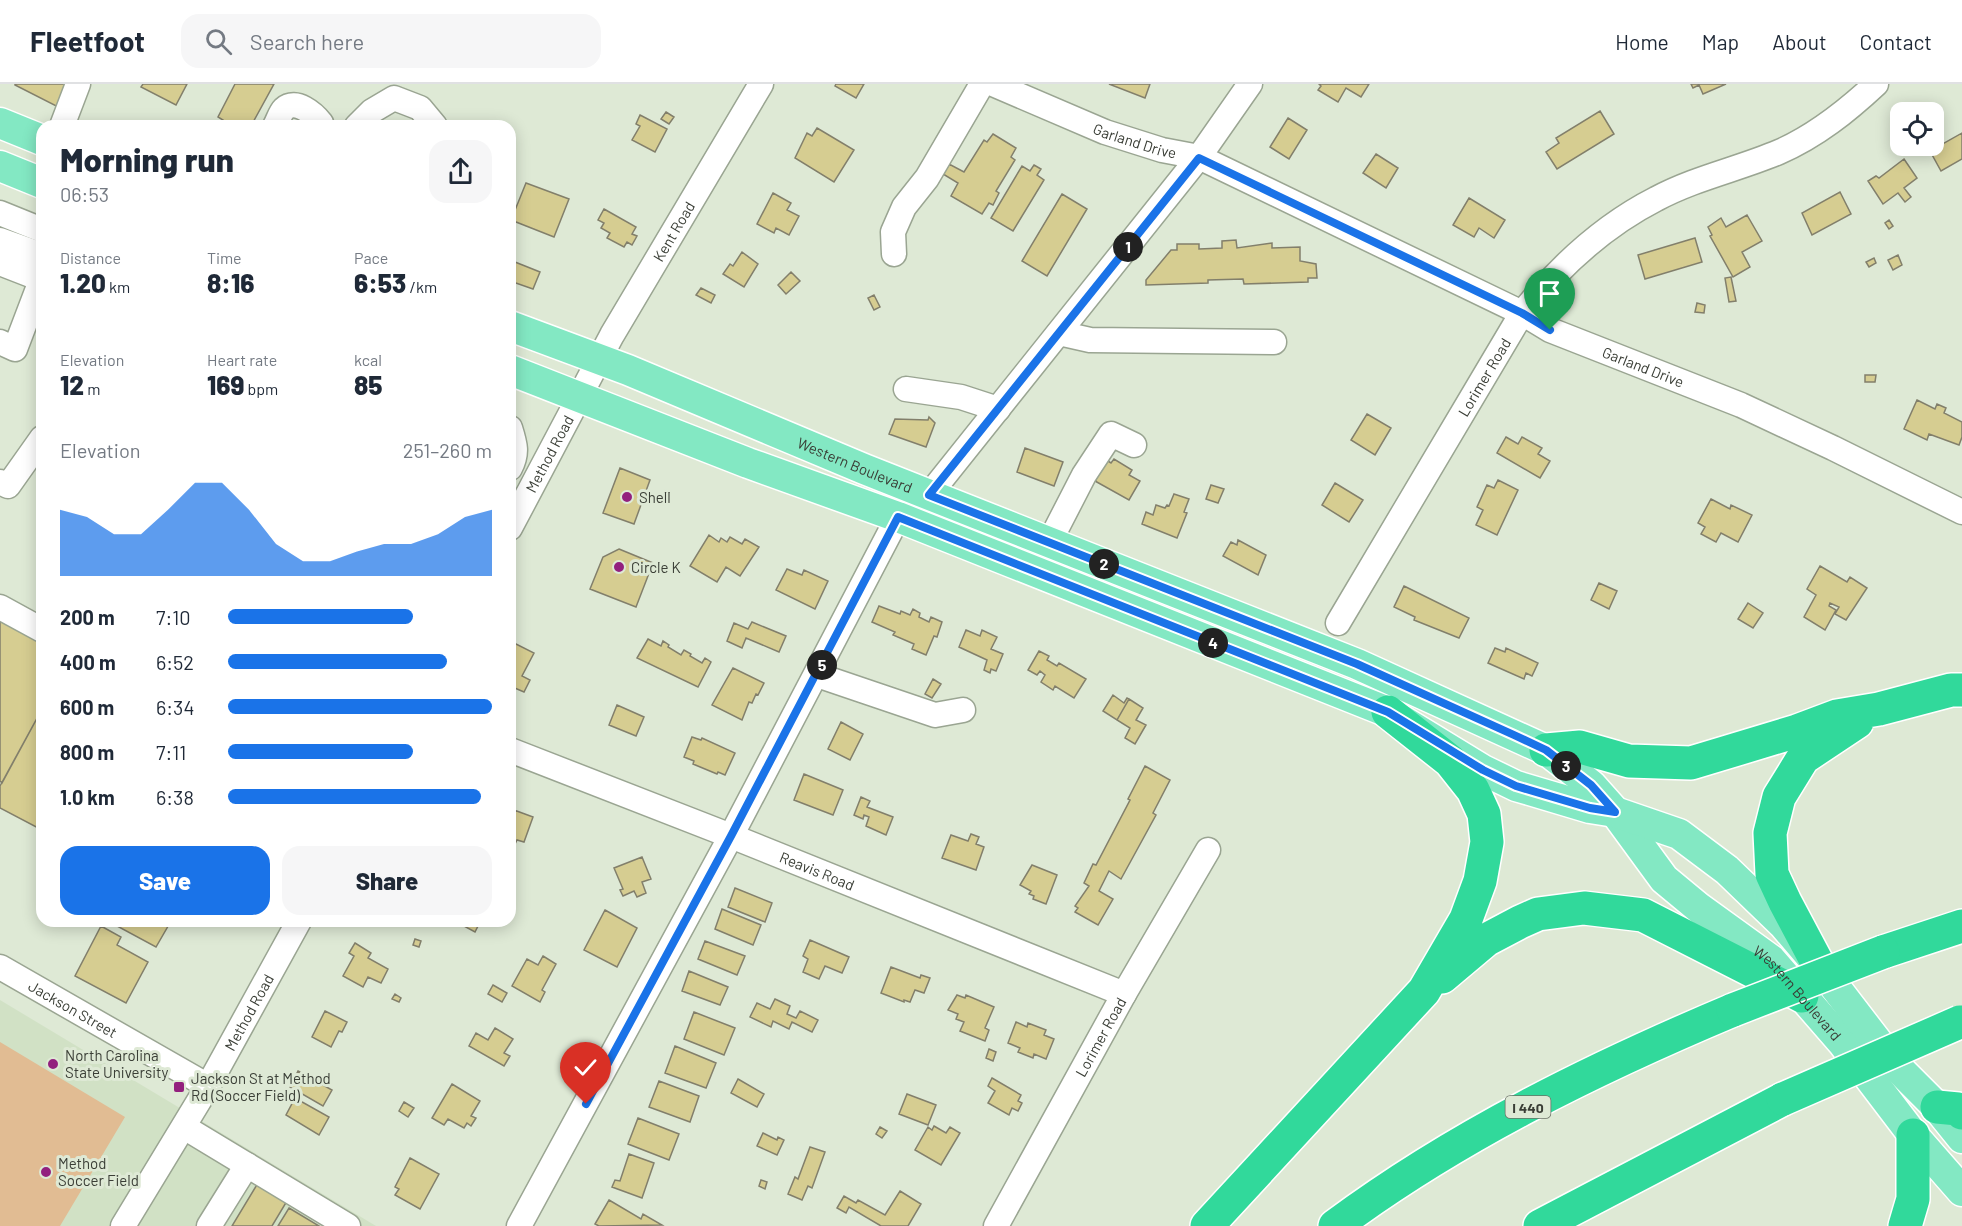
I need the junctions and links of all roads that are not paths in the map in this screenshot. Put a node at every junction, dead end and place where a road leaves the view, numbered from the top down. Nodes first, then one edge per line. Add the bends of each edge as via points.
1 (78, 84) edge
2 (761, 84) edge
3 (982, 84) edge
4 (993, 84) edge
5 (1250, 84) edge
6 (1876, 84) edge
7 (64, 119) edge
8 (279, 120) edge
9 (318, 120) edge
10 (363, 120) edge
11 (430, 120) edge
12 (0, 123) edge
13 (36, 138) edge
14 (1199, 158) junction
15 (0, 166) edge
16 (36, 181) edge
17 (0, 213) edge
18 (36, 228) edge
19 (0, 240) edge
20 (36, 253) edge
21 (894, 254) dead end
22 (0, 263) edge
23 (36, 277) edge
24 (36, 294) edge
25 (1522, 313) junction
26 (516, 330) edge
27 (1059, 333) junction
28 (0, 342) edge
29 (1274, 342) dead end
30 (516, 371) edge
31 (590, 379) junction
32 (906, 389) dead end
33 (998, 409) junction
34 (1134, 445) dead end
35 (36, 450) edge
36 (516, 464) edge
37 (541, 471) junction
38 (0, 482) edge
39 (929, 495) junction
40 (517, 499) edge
41 (1962, 512) edge
42 (898, 517) junction
43 (1049, 543) junction
44 (0, 607) edge
45 (1338, 623) dead end
46 (36, 627) edge
47 (817, 675) junction
48 (1962, 690) edge
49 (1879, 709) junction
50 (963, 710) dead end
51 (1388, 712) junction
52 (1546, 750) junction
53 (516, 752) edge
54 (1615, 812) junction
55 (731, 836) junction
56 (1208, 850) dead end
57 (1962, 926) edge
58 (296, 927) edge
59 (1820, 966) junction
60 (0, 967) edge
61 (1424, 991) junction
62 (1124, 994) junction
63 (1802, 996) junction
64 (1961, 1021) edge
65 (208, 1086) junction
66 (1949, 1110) edge
67 (184, 1127) junction
68 (1913, 1135) junction
69 (1962, 1138) edge
70 (247, 1165) junction
71 (1962, 1191) edge
72 (123, 1226) edge
73 (209, 1226) edge
74 (348, 1226) edge
75 (519, 1226) edge
76 (996, 1226) edge
77 (1207, 1226) edge
78 (1335, 1226) edge
79 (1540, 1226) edge
80 (1905, 1226) edge

1 - 7 street
2 - 31 street, Kent Road via 612,335
3 - 21 street via 927,178 904,207 893,232
4 - 14 street, Garland Drive via 1105,132
5 - 14 street
6 - 25 street, Lorimer Road via 1807,138 1656,198 1606,230 1567,262
8 - 9 street via 293,105
10 - 11 street via 394,98 420,108
12 - 13 main road
14 - 25 street, Garland Drive
14 - 27 street
15 - 16 main road
17 - 18 street
19 - 20 street
22 - 23 street
24 - 28 street via 15,348
25 - 41 street, Garland Drive via 1550,330 1741,405
25 - 45 street, Lorimer Road
26 - 31 main road, Western Boulevard
27 - 29 street via 1099,341
27 - 33 street
30 - 31 main road, Western Boulevard
31 - 37 street, Method Road
31 - 39 main road, Western Boulevard
31 - 42 main road, Western Boulevard
32 - 33 street via 961,397
33 - 39 street
34 - 43 street via 1112,434 1084,475
35 - 38 street via 8,486
36 - 37 street
37 - 40 street, Method Road
39 - 43 main road, Western Boulevard
42 - 47 street
42 - 51 main road, Western Boulevard
43 - 52 main road, Western Boulevard via 1357,664
44 - 46 street
47 - 50 street via 935,715
47 - 55 street
48 - 49 highway
49 - 52 highway via 1837,716 1691,763 1629,761 1580,747
49 - 59 highway via 1803,758 1779,797 1770,833 1772,874
51 - 54 main road, Western Boulevard via 1516,786
51 - 61 highway via 1450,761 1473,790 1484,814 1487,843 1480,881 1466,920
52 - 54 main road, Western Boulevard via 1591,785
53 - 55 street, Reavis Road
54 - 59 main road, Western Boulevard via 1679,834 1701,849 1785,925
54 - 63 main road, Western Boulevard via 1664,879 1771,960
55 - 62 street, Reavis Road
55 - 75 street
56 - 62 street, Lorimer Road
57 - 78 highway, I 440, bridge via 1883,952 1662,1040 1527,1107 1401,1179
58 - 65 street, Method Road
59 - 66 main road, Western Boulevard via 1895,1065
60 - 65 street, Jackson Street
61 - 63 highway via 1503,930 1538,914 1584,908 1643,915
61 - 77 highway
62 - 76 street, Lorimer Road
63 - 68 main road, Western Boulevard
64 - 79 highway, bridge via 1783,1099
65 - 67 street, Method Road
66 - 69 main road, Western Boulevard
67 - 70 street
67 - 72 street, Method Road
68 - 71 main road, Western Boulevard
68 - 80 highway via 1912,1199
70 - 73 street
70 - 74 street

